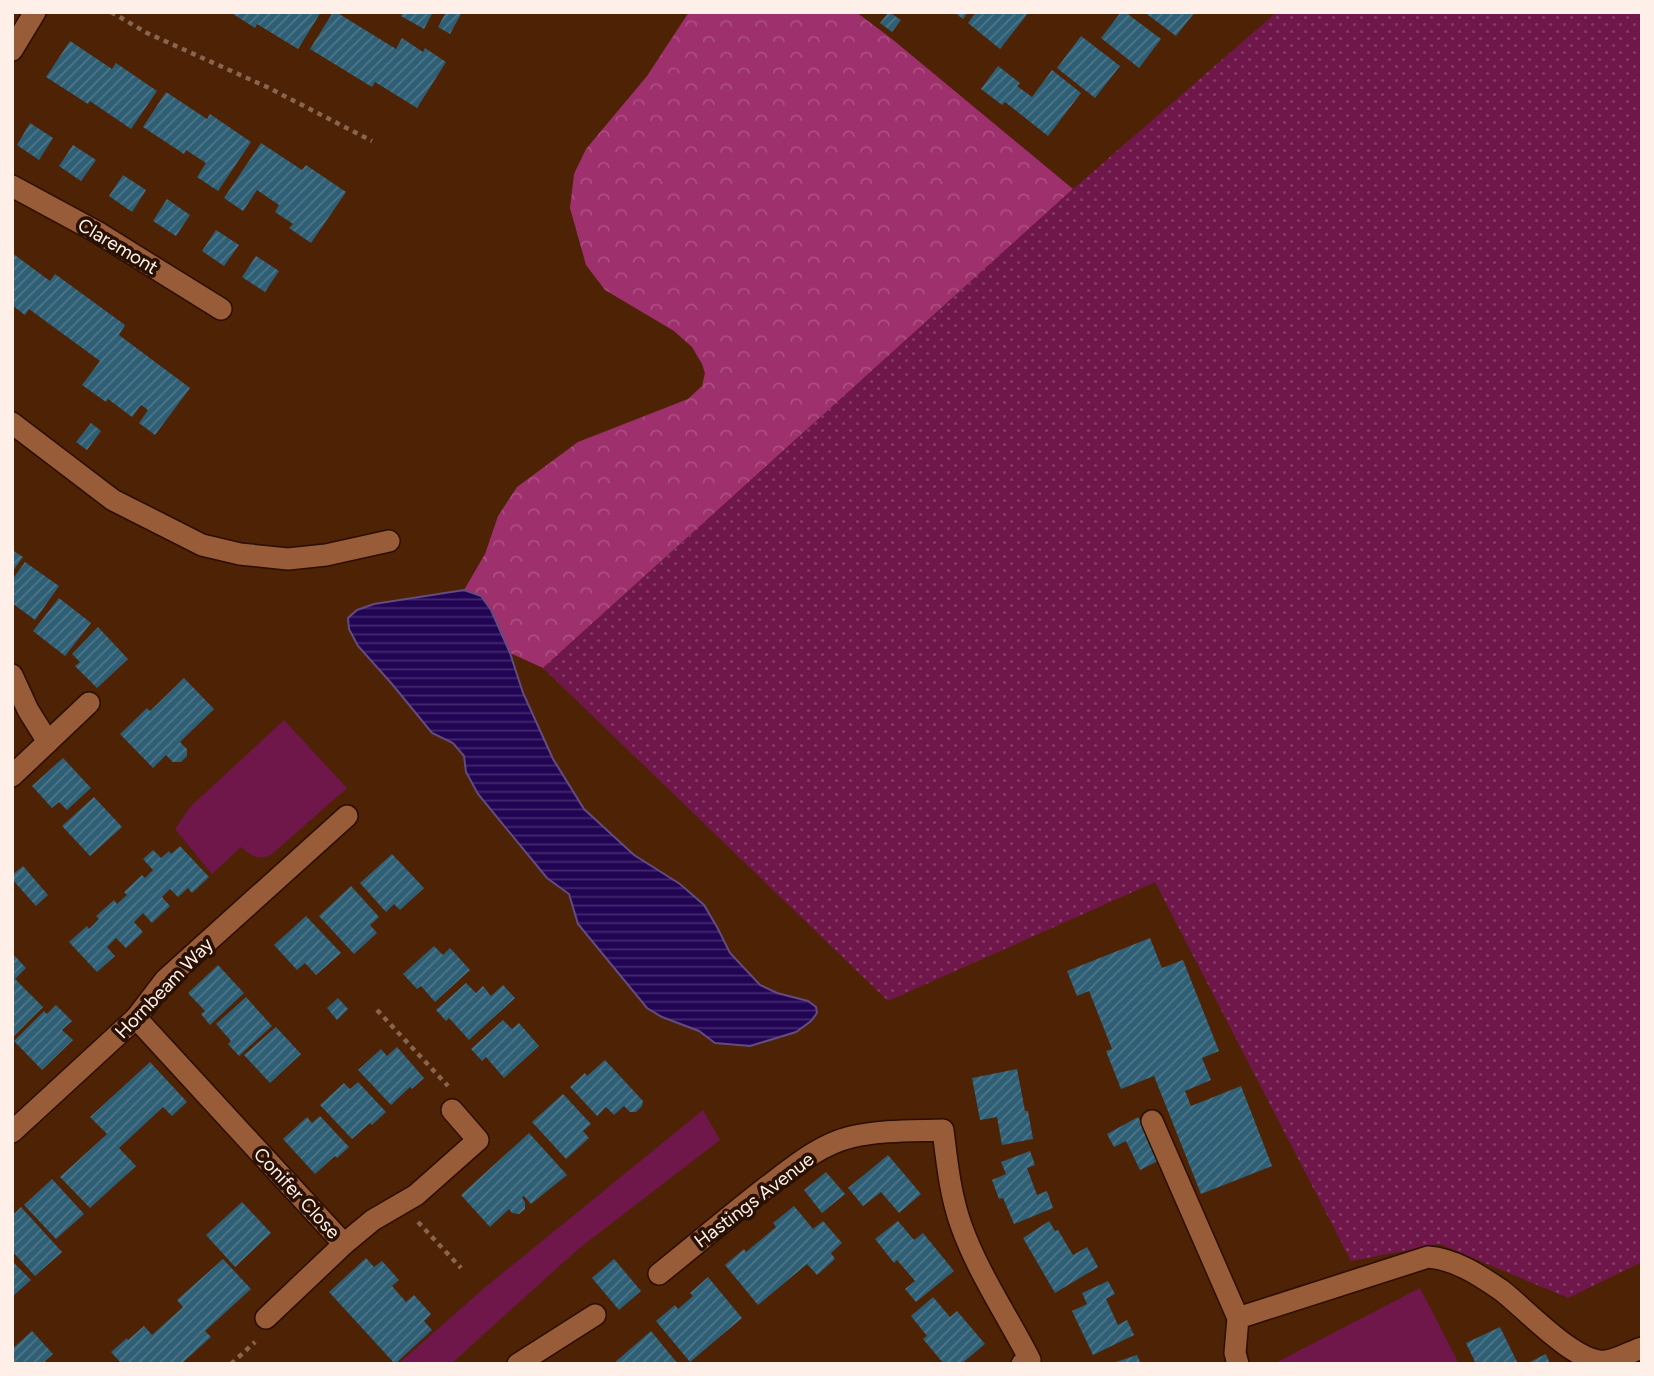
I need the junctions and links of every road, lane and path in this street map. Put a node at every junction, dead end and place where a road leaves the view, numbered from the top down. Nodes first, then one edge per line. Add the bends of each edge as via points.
1 (35, 12) edge
2 (111, 12) edge
3 (12, 50) edge
4 (372, 141) dead end
5 (12, 186) edge
6 (221, 309) dead end
7 (12, 424) edge
8 (389, 541) dead end
9 (12, 675) edge
10 (89, 703) dead end
11 (48, 742) junction
12 (12, 776) edge
13 (347, 816) dead end
14 (377, 1010) dead end
15 (136, 1018) junction
16 (452, 1110) joint
17 (1152, 1121) dead end
18 (14, 1126) edge
19 (401, 1204) junction
20 (344, 1244) junction
21 (461, 1268) dead end
22 (659, 1274) dead end
23 (596, 1315) dead end
24 (266, 1318) dead end
25 (1238, 1318) junction
26 (1642, 1348) edge
27 (1028, 1362) edge
28 (518, 1364) edge
29 (1238, 1364) edge

1 - 3 street
2 - 4 path
5 - 6 street, Claremont
7 - 8 street via 113,500 202,545 288,559
9 - 11 street
10 - 11 street
11 - 12 street
13 - 15 street, Hornbeam Way via 165,980
14 - 16 path via 453,1092
15 - 18 street, Hornbeam Way
15 - 20 street, Conifer Close
16 - 19 street, Conifer Close via 478,1140
17 - 25 street
19 - 20 street, Conifer Close
19 - 21 path
20 - 24 street
22 - 27 street, Hastings Avenue via 821,1149 850,1137 943,1130 961,1226
23 - 28 street
25 - 26 street via 1428,1257 1443,1258 1501,1290 1584,1357 1606,1361
25 - 29 street

